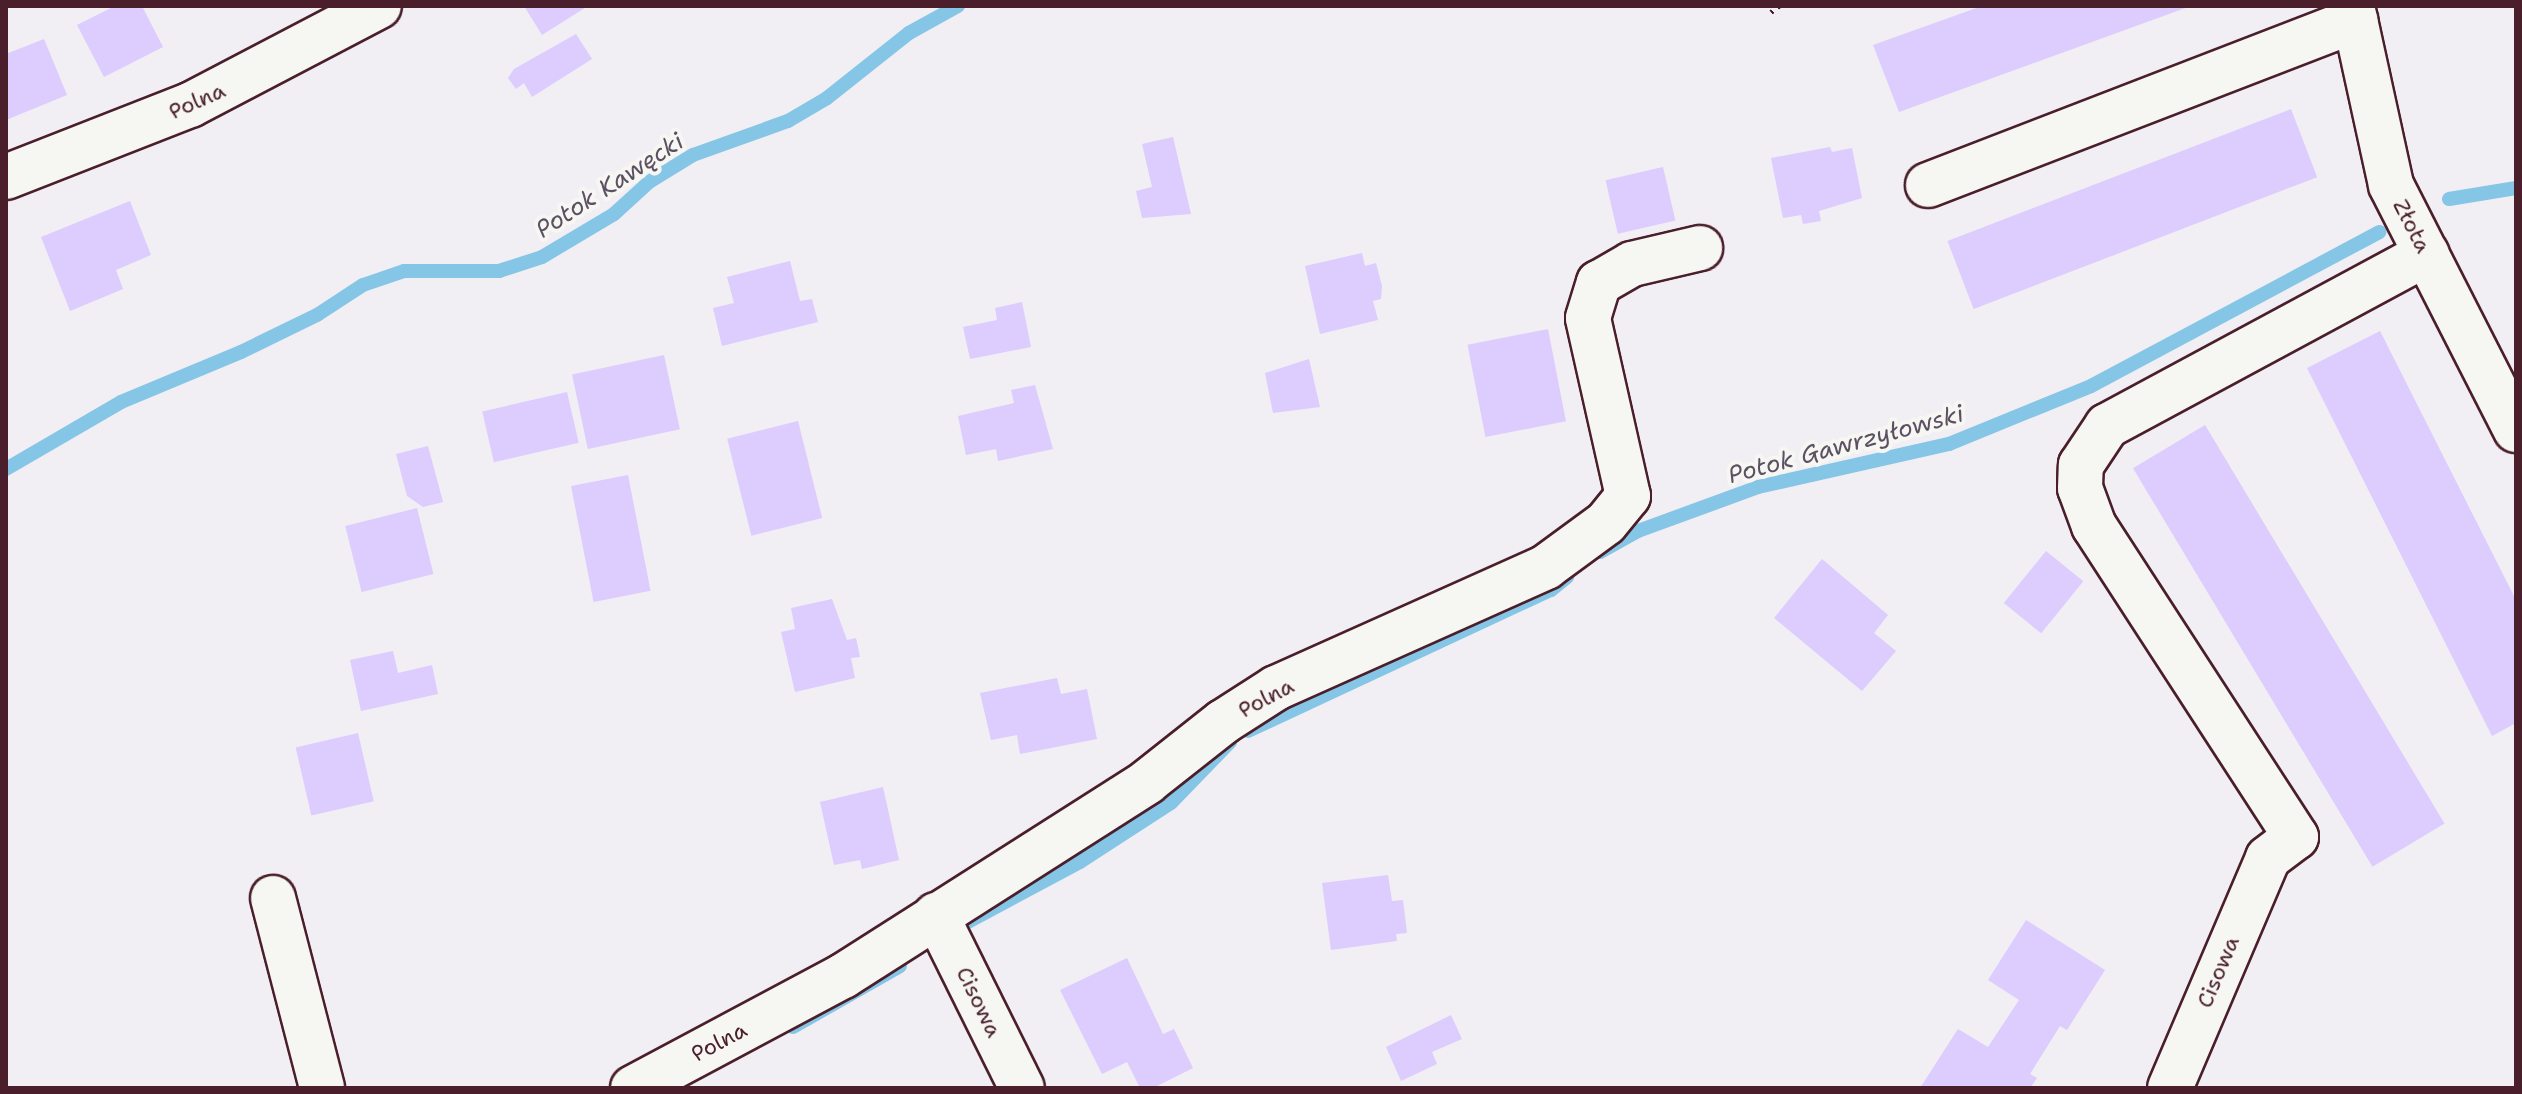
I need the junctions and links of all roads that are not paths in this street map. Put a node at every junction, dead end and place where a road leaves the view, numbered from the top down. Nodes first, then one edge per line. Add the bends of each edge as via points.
1 (379, 6) edge
2 (2354, 13) edge
3 (6, 177) edge
4 (1928, 185) dead end
5 (1700, 248) dead end
6 (2427, 254) junction
7 (2516, 430) edge
8 (273, 898) dead end
9 (945, 933) junction
10 (322, 1088) edge
11 (633, 1088) edge
12 (1022, 1088) edge
13 (2170, 1088) edge

1 - 3 lane, Polna via 190,105
2 - 4 lane
2 - 6 lane, Złota via 2391,185
5 - 9 lane, Polna via 1632,264 1599,283 1588,318 1628,496 1606,523 1546,567 1276,688 1223,722
6 - 7 lane, Złota
6 - 13 lane, Cisowa via 2107,426 2081,465 2080,488 2094,526 2296,837 2268,858
8 - 10 lane
9 - 11 lane, Polna via 843,976
9 - 12 lane, Cisowa

